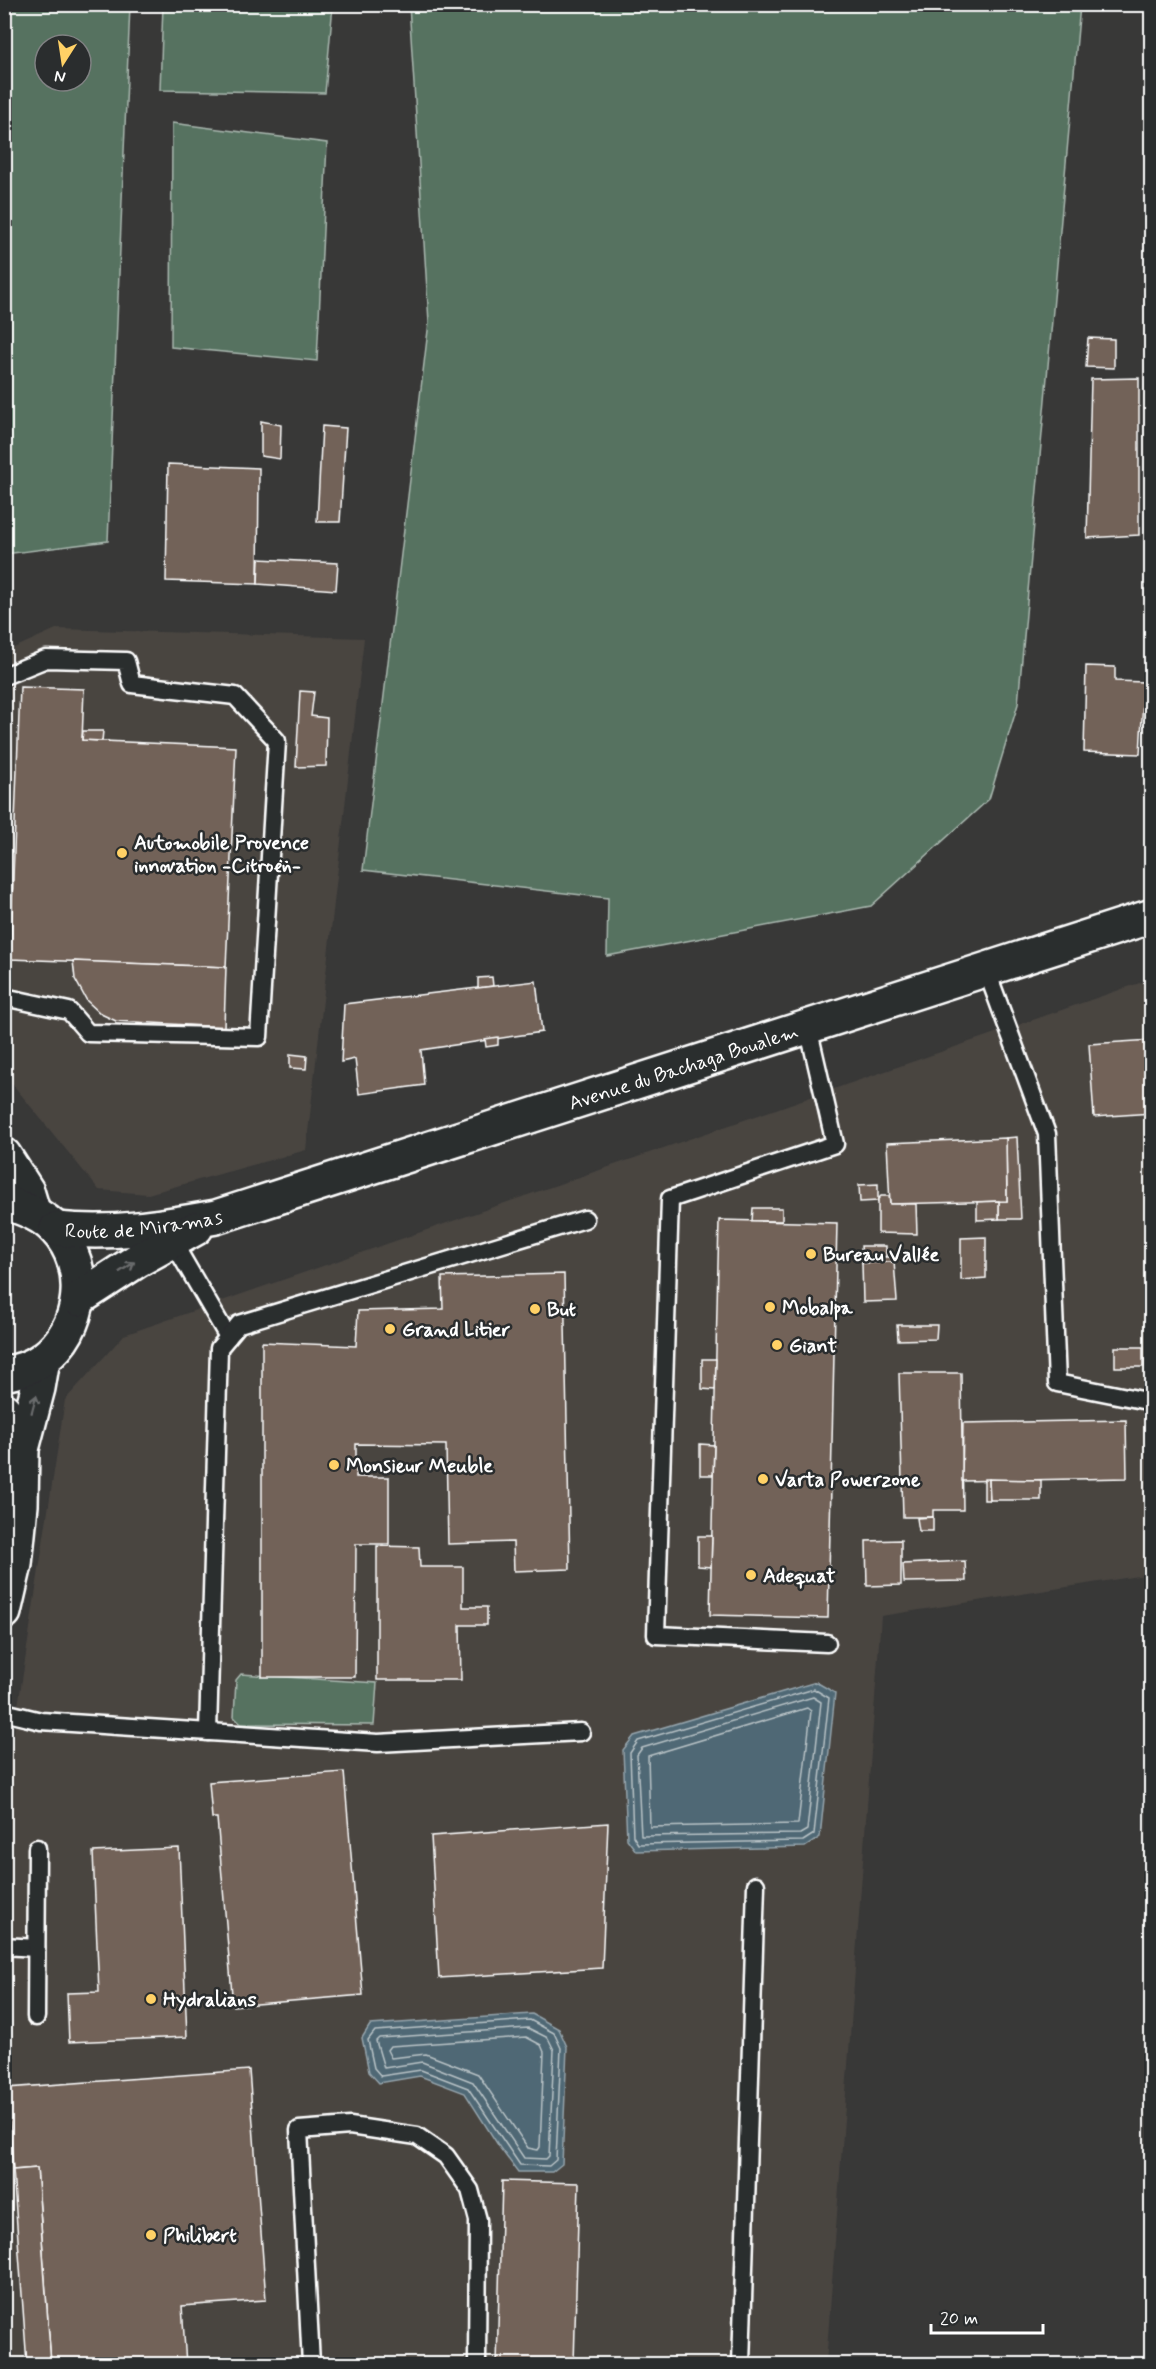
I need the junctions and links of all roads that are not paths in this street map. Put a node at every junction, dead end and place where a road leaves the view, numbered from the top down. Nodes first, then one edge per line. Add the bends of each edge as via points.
1 (4, 676) edge
2 (1152, 916) edge
3 (986, 969) junction
4 (4, 997) edge
5 (808, 1027) junction
6 (4, 1155) edge
7 (31, 1214) edge
8 (216, 1217) junction
9 (585, 1219) dead end
10 (173, 1242) junction
11 (78, 1299) junction
12 (228, 1337) junction
13 (43, 1359) junction
14 (4, 1374) edge
15 (1152, 1402) edge
16 (4, 1410) edge
17 (22, 1449) junction
18 (4, 1612) edge
19 (827, 1643) dead end
20 (4, 1712) edge
21 (208, 1732) junction
22 (581, 1732) dead end
23 (37, 1848) dead end
24 (756, 1885) dead end
25 (4, 1946) edge
26 (36, 1948) junction
27 (36, 2017) dead end
28 (311, 2364) edge
29 (477, 2364) edge
30 (741, 2364) edge

1 - 4 lane via 46,659 126,661 132,684 235,696 277,741 260,1037 88,1033 69,1011
2 - 3 main road, Avenue du Bachaga Boualem
3 - 5 main road, Avenue du Bachaga Boualem
3 - 15 lane via 1047,1134 1057,1383
5 - 8 main road, Avenue du Bachaga Boualem
5 - 19 lane via 835,1144 670,1199 656,1635
6 - 7 main road via 27,1191
7 - 8 main road, Route de Miramas via 86,1232 128,1232
7 - 11 main road via 70,1250 78,1274
8 - 10 main road, Route de Miramas
9 - 12 lane via 239,1324
11 -> 10 main road, Route de Miramas
10 - 12 lane
11 - 13 main road via 72,1322
12 - 21 lane via 219,1348
13 - 14 main road
17 -> 13 main road
16 - 17 main road
17 - 18 main road via 15,1564
20 - 21 lane via 41,1721
21 - 22 lane via 378,1743
23 - 26 lane
24 - 30 lane
25 - 26 lane
26 - 27 lane
28 - 29 lane via 299,2130 350,2126 417,2136 446,2156 470,2190 478,2220

